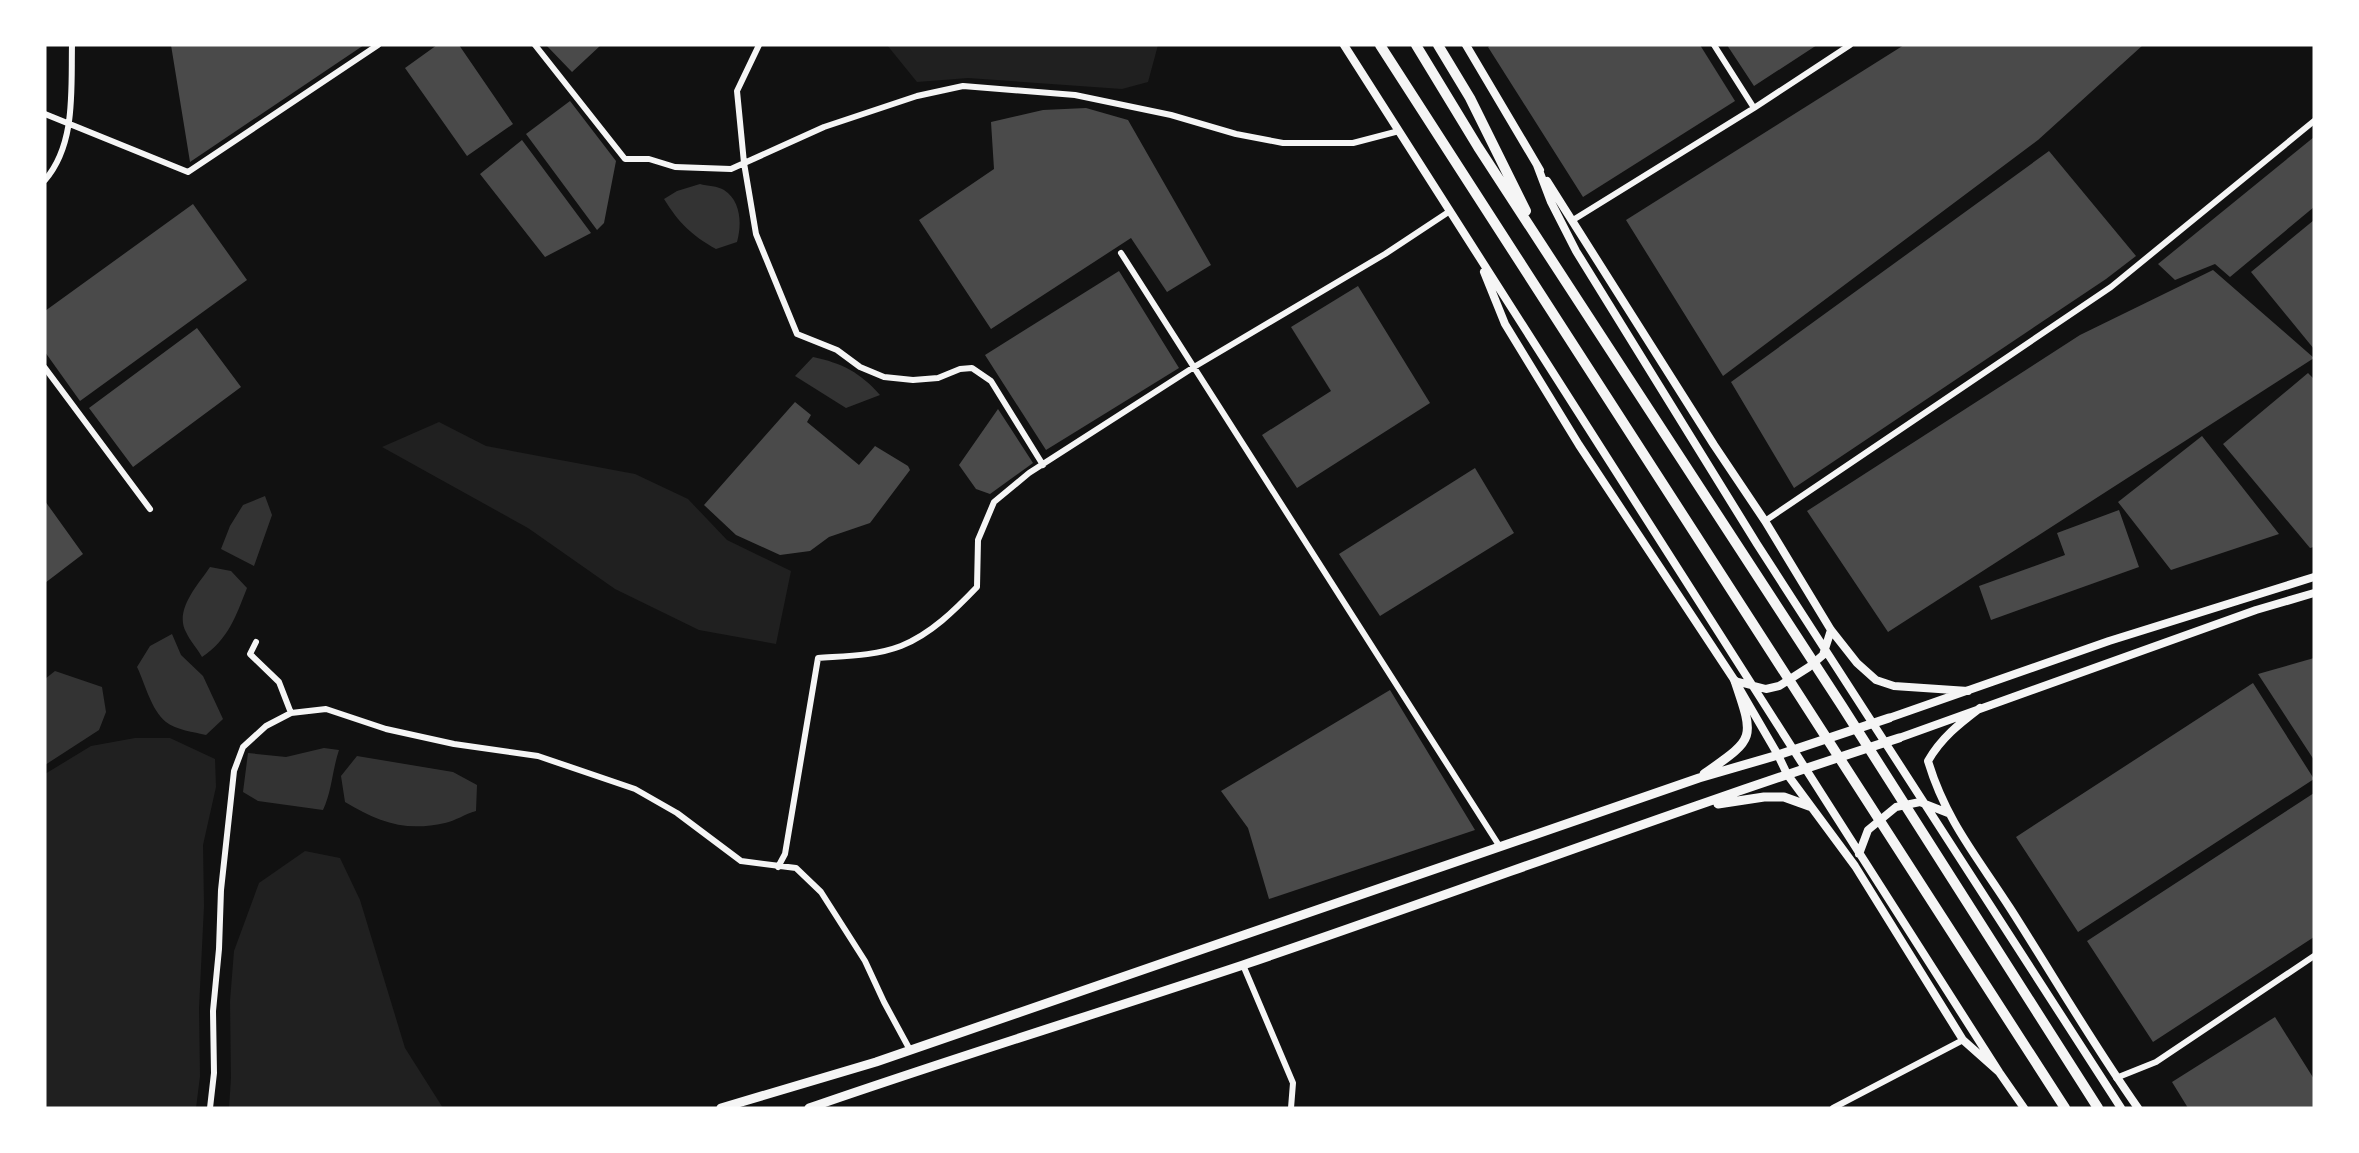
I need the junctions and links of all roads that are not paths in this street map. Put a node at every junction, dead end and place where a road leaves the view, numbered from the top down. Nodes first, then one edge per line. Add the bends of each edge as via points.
1 (72, 45) edge
2 (378, 45) edge
3 (535, 45) edge
4 (759, 45) edge
5 (1344, 45) edge
6 (1380, 45) edge
7 (1416, 45) edge
8 (1437, 45) edge
9 (1466, 45) edge
10 (1714, 45) edge
11 (1850, 45) edge
12 (1754, 108) junction
13 (45, 114) edge
14 (2314, 121) edge
15 (70, 125) junction
16 (1399, 131) junction
17 (744, 163) junction
18 (1537, 165) junction
19 (45, 180) edge
20 (1450, 211) junction
21 (1573, 220) junction
22 (1121, 253) dead end
23 (1548, 254) junction
24 (1479, 259) junction
25 (1194, 367) junction
26 (45, 368) edge
27 (1042, 465) junction
28 (150, 509) dead end
29 (1765, 521) junction
30 (2314, 577) edge
31 (2314, 593) edge
32 (1831, 630) junction
33 (256, 642) dead end
34 (1735, 681) junction
35 (1968, 691) junction
36 (1980, 708) junction
37 (291, 713) junction
38 (1889, 718) joint
39 (1899, 738) joint
40 (1779, 755) junction
41 (1787, 774) junction
42 (1699, 778) junction
43 (1809, 806) junction
44 (1695, 807) junction
45 (1948, 813) junction
46 (1500, 847) junction
47 (1855, 866) junction
48 (778, 867) junction
49 (2314, 956) edge
50 (1243, 965) junction
51 (1963, 1040) junction
52 (910, 1050) junction
53 (876, 1062) junction
54 (1999, 1072) junction
55 (2116, 1078) junction
56 (210, 1108) edge
57 (721, 1108) edge
58 (743, 1108) edge
59 (809, 1108) edge
60 (1291, 1108) edge
61 (1833, 1108) edge
62 (2024, 1108) edge
63 (2065, 1108) edge
64 (2098, 1108) edge
65 (2121, 1108) edge
66 (2138, 1108) edge

1 - 15 street
2 - 15 street via 188,172
3 - 17 street via 625,159 731,170
4 - 17 street via 737,91
5 - 16 main road
6 - 63 highway
7 - 23 highway
8 - 23 highway via 1470,98
9 - 18 main road
10 - 12 street
11 - 12 street
12 - 21 street
13 - 15 street
14 - 29 street via 2111,286
15 - 19 street via 55,169
16 - 17 street via 1353,144 1283,143 1075,95 963,86 917,96 824,127
16 - 20 main road
17 - 27 street via 756,234 798,334 837,350 860,367 884,377 938,378 960,369 972,369 991,381
18 - 21 main road
18 - 65 main road via 1576,251 1740,516
20 - 24 main road
20 - 25 street
21 - 29 main road
22 - 25 street
23 - 64 highway
24 - 34 main road via 1505,324 1579,445
24 - 54 main road
25 - 27 street
25 - 46 street
26 - 28 street
27 - 48 street via 994,502 978,540 977,587 945,619 901,646 865,654 818,657 785,854
29 - 32 main road
30 - 35 main road via 2109,641
31 - 36 main road
32 - 34 main road via 1823,655 1779,686 1766,689
32 - 35 main road via 1876,680 1894,686
33 - 37 street via 250,654 279,682
34 - 40 main road
34 - 42 main road via 1747,717 1748,734 1736,750
35 - 38 main road
36 - 39 main road
36 - 45 main road via 1948,732 1928,761
37 - 48 street via 326,709 386,729 538,756 635,789 676,813 741,861
37 - 56 street via 266,726 243,747 234,771 221,890
38 - 40 main road
39 - 41 main road
40 - 41 main road
40 - 42 main road
41 - 43 main road
41 - 44 main road
42 - 46 main road
43 - 44 main road via 1784,797 1764,797
43 - 47 main road
44 - 50 main road
45 - 47 main road via 1920,802 1896,807 1868,830
45 - 55 main road
46 - 52 main road
47 - 51 main road
48 - 52 street via 796,868 821,892 865,961
49 - 55 street via 2156,1062
50 - 59 main road
50 - 60 street via 1293,1083
51 - 54 main road
51 - 61 street
52 - 53 main road
53 - 57 main road
53 - 58 main road
54 - 62 main road
55 - 66 main road

